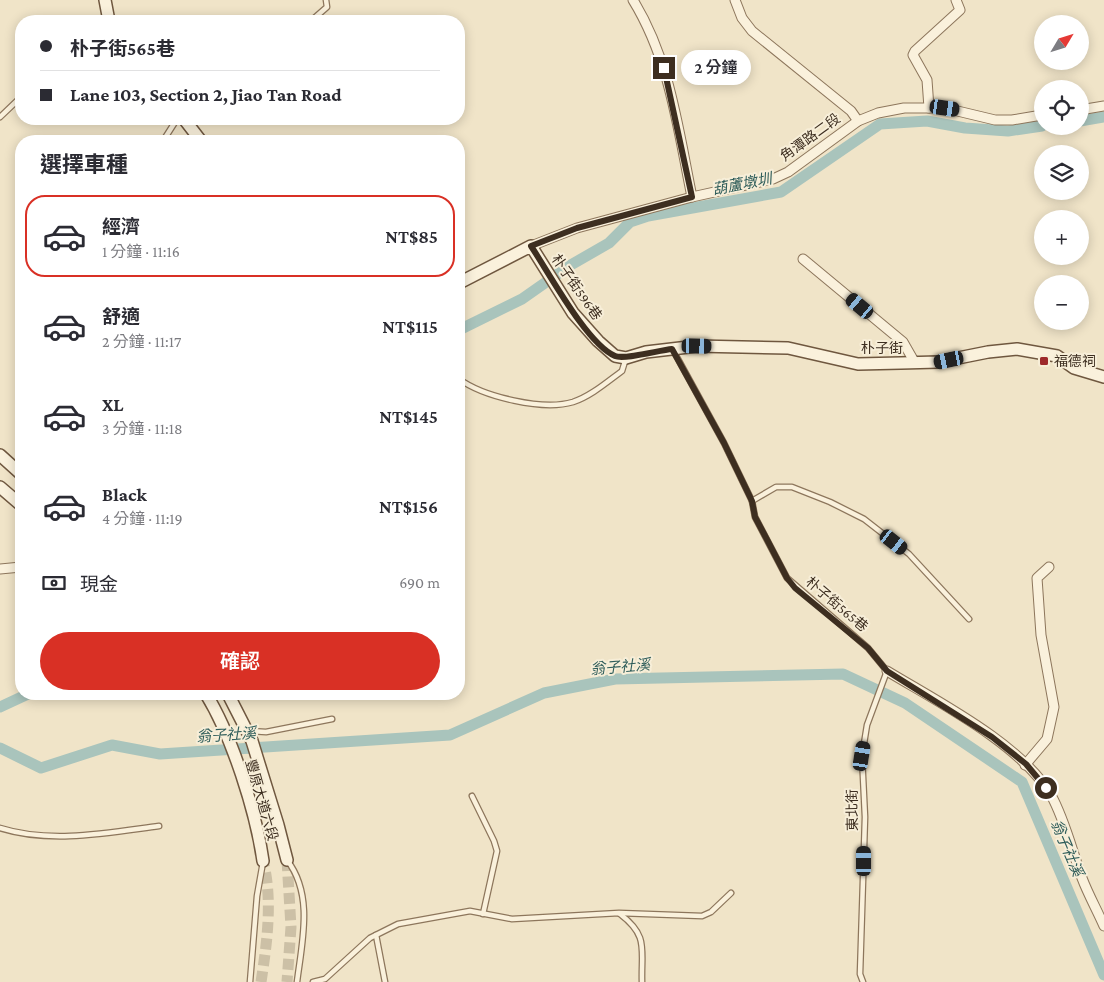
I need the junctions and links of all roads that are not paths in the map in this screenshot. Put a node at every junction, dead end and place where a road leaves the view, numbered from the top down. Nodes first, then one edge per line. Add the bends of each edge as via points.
1 (105, 0) edge
2 (326, 0) edge
3 (633, 0) edge
4 (735, 0) edge
5 (956, 0) edge
6 (108, 15) edge
7 (318, 15) edge
8 (15, 103) edge
9 (1104, 106) edge
10 (929, 108) junction
11 (1089, 108) edge
12 (0, 117) edge
13 (1034, 117) edge
14 (858, 121) junction
15 (189, 125) edge
16 (196, 135) edge
17 (692, 197) junction
18 (531, 246) junction
19 (803, 259) dead end
20 (465, 280) edge
21 (672, 349) junction
22 (626, 358) junction
23 (914, 363) junction
24 (1104, 377) edge
25 (465, 383) edge
26 (0, 455) edge
27 (15, 469) edge
28 (0, 486) edge
29 (15, 500) edge
30 (752, 501) junction
31 (1049, 567) dead end
32 (15, 568) edge
33 (0, 569) edge
34 (969, 619) dead end
35 (886, 674) junction
36 (209, 700) edge
37 (231, 700) edge
38 (332, 719) dead end
39 (249, 736) junction
40 (1026, 764) junction
41 (472, 796) dead end
42 (159, 826) dead end
43 (0, 828) edge
44 (286, 860) joint
45 (263, 861) joint
46 (731, 893) dead end
47 (619, 913) junction
48 (483, 914) junction
49 (1104, 926) edge
50 (376, 935) junction
51 (250, 982) edge
52 (297, 982) edge
53 (313, 982) edge
54 (385, 982) edge
55 (642, 982) edge
56 (863, 982) edge

1 - 6 street
2 - 7 lane via 328,7
3 - 17 street via 651,32 664,68
4 - 14 street via 752,32 851,111
5 - 10 street via 960,10 913,55 927,80
8 - 12 lane
9 - 11 street
10 - 13 street, 角潭路二段 via 955,109 1003,120
10 - 14 street, 角潭路二段 via 889,110
14 - 17 street, 角潭路二段 via 781,176
15 - 16 street
17 - 18 street, 角潭路二段 via 577,228
18 - 20 street, 角潭路二段
18 - 22 street, 朴子街596巷 via 574,313 615,356
19 - 23 street via 903,342
21 - 22 street, 朴子街
21 - 23 street, 朴子街 via 697,346 788,348 858,364
21 - 30 lane, 朴子街565巷
22 - 25 lane via 622,372 583,398 561,404 501,398 480,392
23 - 24 street, 朴子街 via 1017,349 1056,356 1074,368
26 - 27 street
28 - 29 street
30 - 34 lane via 776,487 792,487 864,519 909,554
30 - 35 lane, 朴子街565巷 via 755,517 787,578 868,648
31 - 40 street via 1037,578 1041,635 1054,699 1054,715 1043,746
32 - 33 street
35 - 40 street, 朴子街565巷 via 979,728
35 - 56 lane, 東北街 via 867,725 862,756 865,817 860,974
36 - 45 street, 豐原大道六段 via 228,738 257,824
37 - 39 street, 豐原大道六段
38 - 39 lane
39 - 44 street, 豐原大道六段 via 278,824
40 - 49 street, 朴子街565巷 via 1052,797 1082,880
41 - 48 lane via 497,851
42 - 43 lane via 97,834 40,836
44 - 52 lane via 295,871 303,900 304,925
45 - 51 lane
46 - 47 lane via 702,916
47 - 48 lane via 512,919
47 - 55 lane via 635,925 641,935
48 - 50 lane via 470,911 398,924
50 - 53 lane via 325,979
50 - 54 lane

